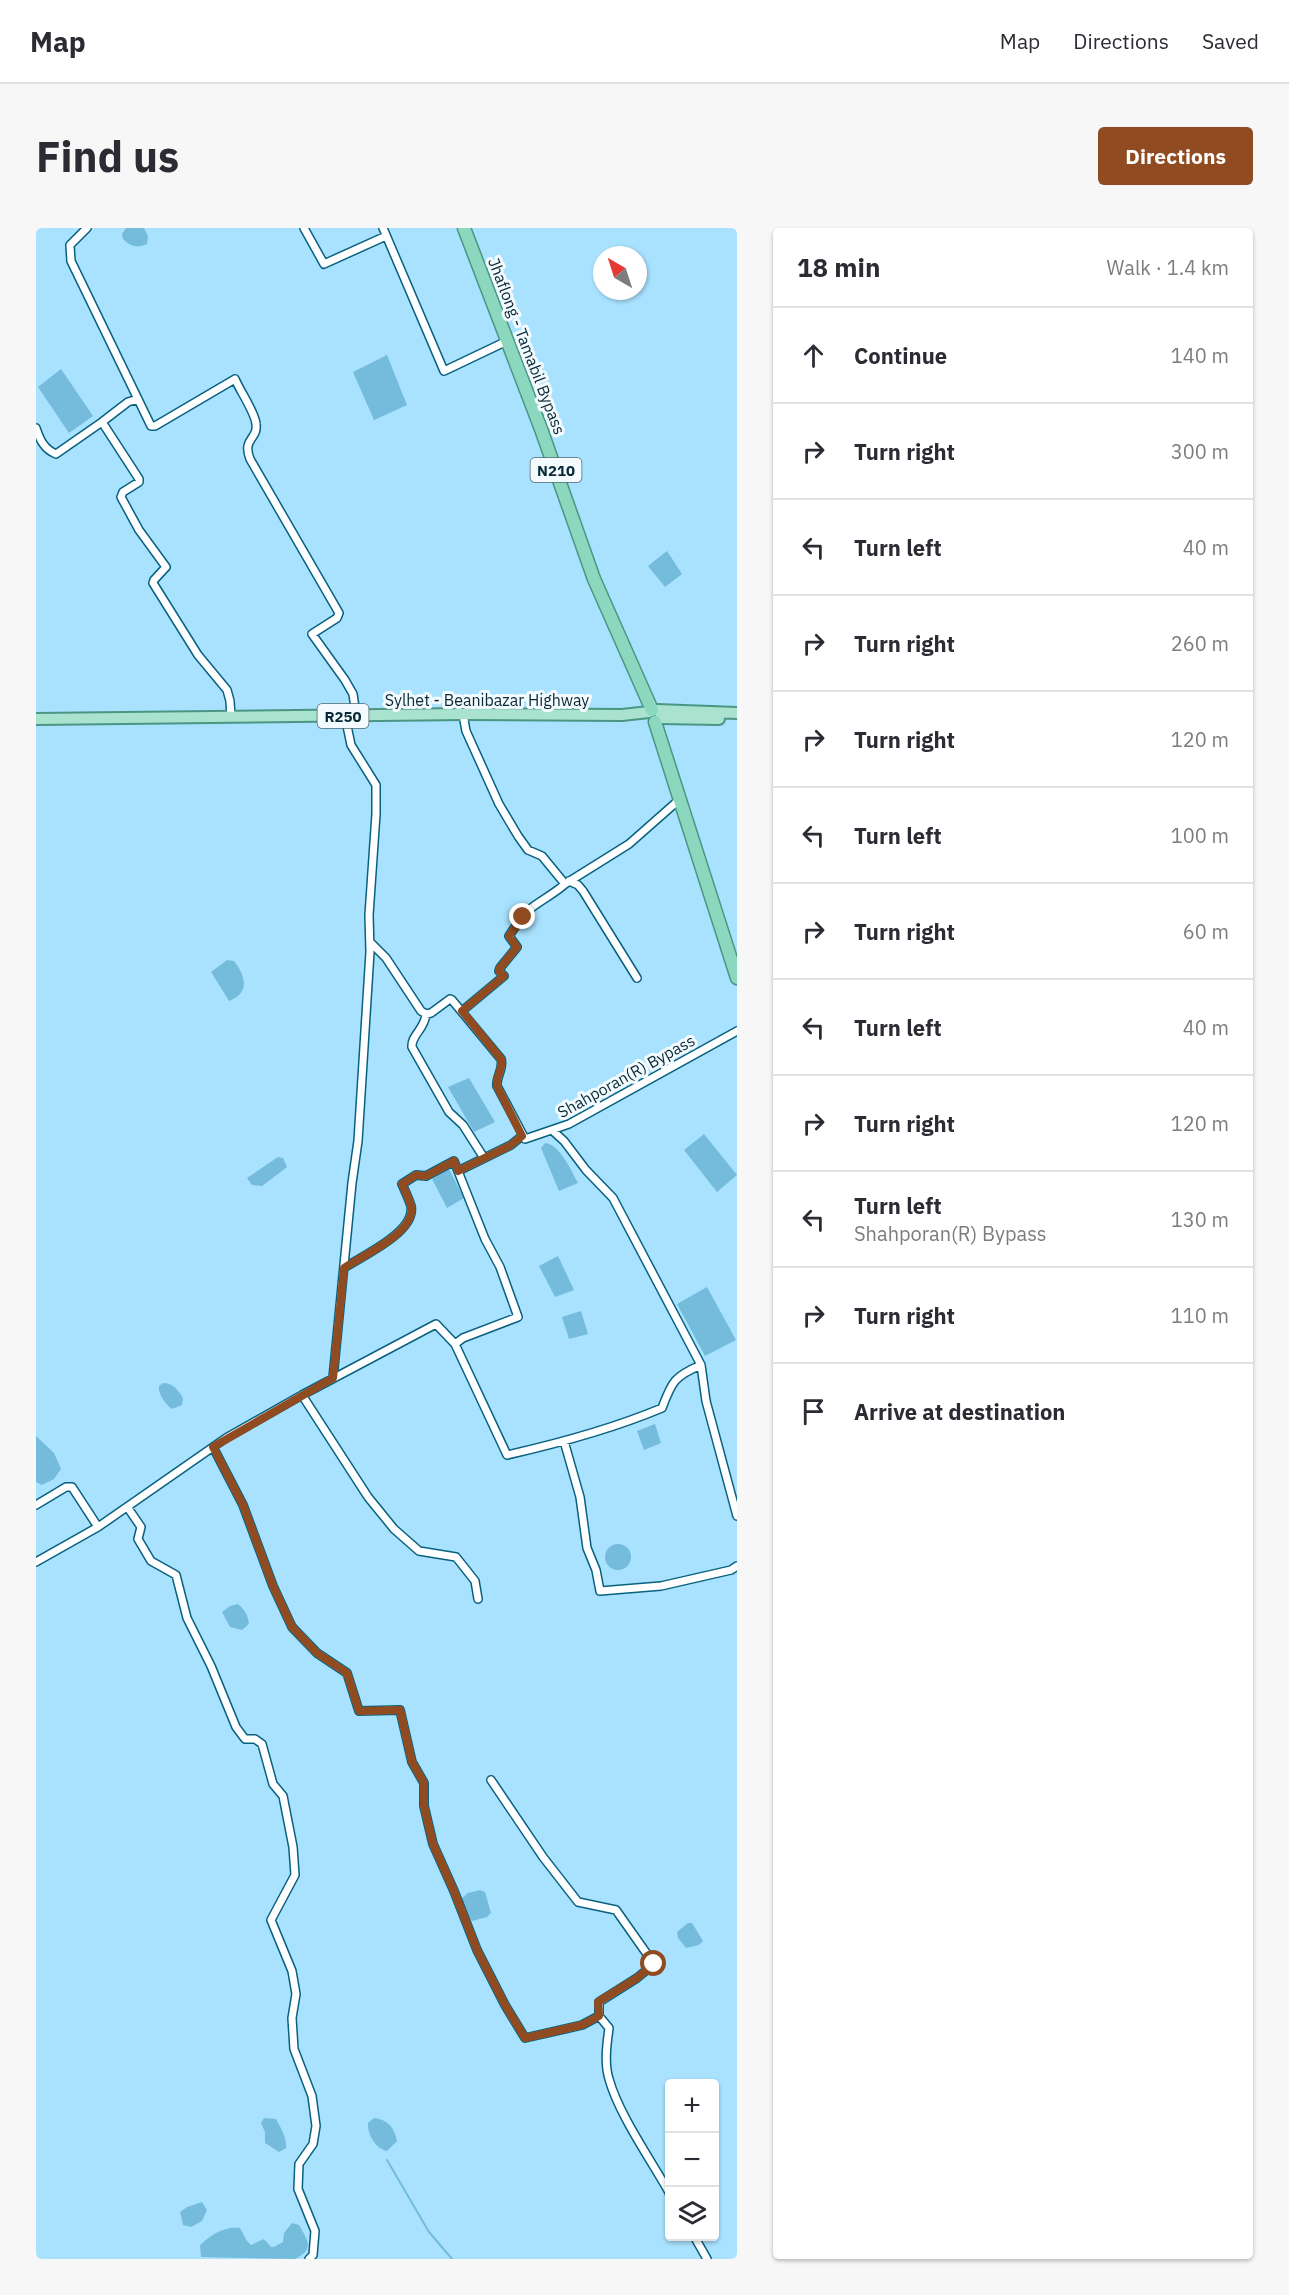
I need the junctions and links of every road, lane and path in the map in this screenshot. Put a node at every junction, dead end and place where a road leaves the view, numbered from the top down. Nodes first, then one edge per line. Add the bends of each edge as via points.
1 (87, 228) edge
2 (304, 228) edge
3 (383, 228) edge
4 (464, 228) edge
5 (386, 236) junction
6 (507, 341) junction
7 (138, 399) junction
8 (102, 422) junction
9 (36, 428) edge
10 (737, 713) edge
11 (654, 715) junction
12 (231, 717) junction
13 (351, 718) junction
14 (36, 719) edge
15 (737, 719) edge
16 (464, 720) junction
17 (36, 725) edge
18 (680, 799) junction
19 (567, 883) junction
20 (370, 942) junction
21 (637, 978) dead end
22 (737, 978) edge
23 (462, 1011) junction
24 (426, 1014) junction
25 (737, 1030) edge
26 (553, 1131) junction
27 (522, 1136) junction
28 (484, 1158) junction
29 (458, 1171) junction
30 (344, 1268) junction
31 (455, 1344) junction
32 (701, 1365) junction
33 (333, 1378) junction
34 (302, 1395) junction
35 (564, 1441) junction
36 (213, 1447) junction
37 (36, 1505) edge
38 (128, 1508) junction
39 (737, 1516) edge
40 (99, 1527) junction
41 (36, 1562) edge
42 (737, 1566) edge
43 (478, 1599) dead end
44 (491, 1780) dead end
45 (599, 2016) junction
46 (665, 2187) edge
47 (697, 2241) edge
48 (309, 2259) edge
49 (707, 2259) edge

1 - 7 street via 70,245 71,261
2 - 5 street via 324,264
3 - 5 street
4 - 6 highway, Jhaflong - Tamabil Bypass / N210
5 - 6 street via 444,371
6 - 11 highway, Jhaflong - Tamabil Bypass / N210 via 594,579
7 - 8 street
7 - 13 street via 151,426 155,426 235,379 256,422 246,449 250,459 339,613 312,634 353,694
8 - 9 street via 56,454 48,451
8 - 12 street via 139,479 121,497 166,567 153,584 198,655 227,690
10 - 11 main road, R250
11 - 13 main road, Sylhet - Beanibazar Highway / R250
11 - 15 main road, R250
11 - 16 main road, Sylhet - Beanibazar Highway / R250 via 623,720
11 - 18 highway, Jhaflong - Tamabil Bypass / N210
12 - 13 main road, Sylhet - Beanibazar Highway / R250
12 - 14 main road, Sylhet - Beanibazar Highway / R250
13 - 16 main road, Sylhet - Beanibazar Highway / R250
13 - 17 main road, Sylhet - Beanibazar Highway / R250
13 - 20 street via 351,745 376,785
16 - 19 street via 499,804 518,836 528,850 542,856
18 - 19 street via 629,844
18 - 22 highway, Jhaflong - Tamabil Bypass / N210
19 - 21 street via 578,885
19 - 23 street via 523,917 509,936 517,947 500,968 504,976
20 - 24 street
20 - 30 street via 358,1141
23 - 24 street via 450,999
23 - 27 street via 501,1059 497,1086
24 - 28 street via 412,1047 449,1112 463,1125
25 - 26 street, Shahporan(R) Bypass
26 - 27 street, Shahporan(R) Bypass via 532,1138
26 - 32 street via 613,1198
27 - 28 street
28 - 29 street
29 - 30 street via 454,1161 402,1184 411,1206 404,1229
29 - 31 street via 518,1317
30 - 33 street
31 - 33 street via 436,1324
31 - 35 street via 507,1455
32 - 35 street via 679,1374 670,1385 662,1408
32 - 39 street via 706,1401
33 - 34 street
34 - 36 street
34 - 43 street via 368,1497 394,1529 419,1551 456,1557 475,1581
35 - 42 street via 600,1591 661,1586
36 - 38 street
36 - 45 street via 243,1505 292,1627 317,1653 347,1673 359,1711 400,1710 412,1762 424,1783 424,1806 433,1844 477,1950 525,2038 582,2025
37 - 40 street via 72,1487
38 - 40 street
38 - 48 street via 141,1527 138,1539 151,1561 176,1575 187,1618 236,1727 245,1739 262,1744 273,1784 283,1796 295,1875 271,1920 292,1971 296,1994 292,2018 294,2049 312,2096 316,2126 313,2144 299,2164 298,2189 315,2231 313,2255
40 - 41 street
44 - 45 street via 578,1902 616,1910 654,1964 598,2002
45 - 46 street via 609,2028 608,2077
47 - 49 street

